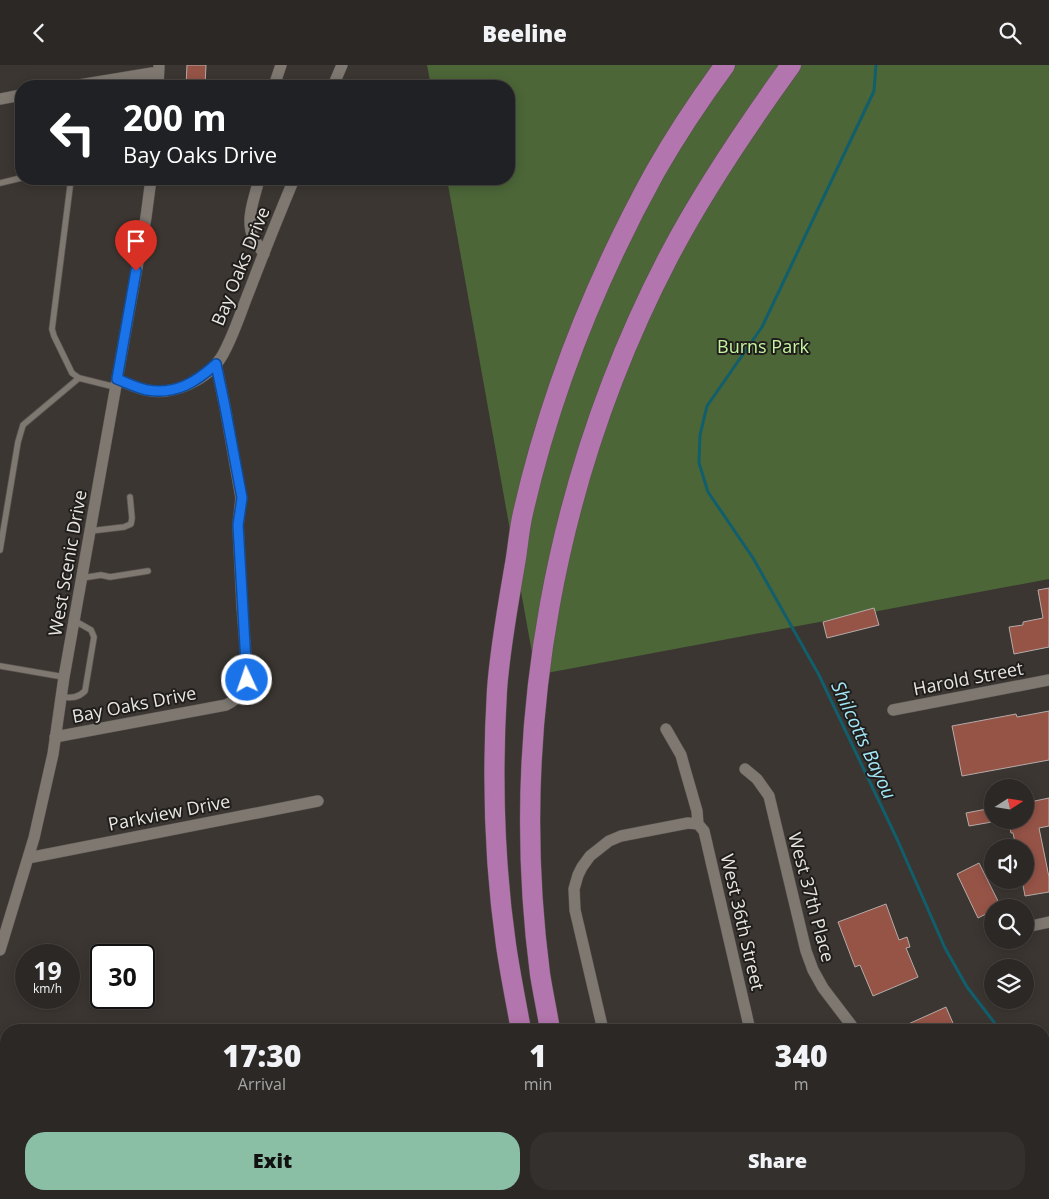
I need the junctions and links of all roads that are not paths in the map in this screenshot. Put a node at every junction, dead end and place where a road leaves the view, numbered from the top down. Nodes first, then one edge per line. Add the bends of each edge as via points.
1 (281, 65) edge
2 (342, 65) edge
3 (725, 65) edge
4 (791, 65) edge
5 (159, 68) edge
6 (102, 80) edge
7 (276, 80) edge
8 (336, 80) edge
9 (15, 96) edge
10 (0, 99) edge
11 (15, 179) edge
12 (0, 183) edge
13 (70, 185) edge
14 (150, 185) edge
15 (258, 185) edge
16 (292, 185) edge
17 (264, 253) junction
18 (216, 364) junction
19 (79, 378) junction
20 (116, 383) junction
21 (130, 497) dead end
22 (90, 531) junction
23 (0, 550) edge
24 (148, 571) dead end
25 (82, 578) junction
26 (75, 621) junction
27 (0, 666) edge
28 (64, 677) junction
29 (1049, 680) edge
30 (62, 697) junction
31 (893, 710) dead end
32 (666, 729) dead end
33 (55, 737) junction
34 (745, 769) dead end
35 (318, 801) dead end
36 (698, 824) junction
37 (28, 858) junction
38 (1049, 922) edge
39 (1034, 925) edge
40 (0, 950) edge
41 (520, 1024) edge
42 (549, 1024) edge
43 (602, 1024) edge
44 (749, 1024) edge
45 (850, 1024) edge

1 - 7 street
2 - 8 street
3 - 41 highway via 656,171 605,271 567,364 523,514 499,674 495,795 506,945
4 - 42 highway via 722,164 669,256 600,413 562,544 541,662 532,782 531,841 536,932
5 - 6 street
9 - 10 street
11 - 12 lane
13 - 19 lane via 52,329 72,373
14 - 20 street, West Scenic Drive
15 - 17 street via 250,228
16 - 17 street, Bay Oaks Drive
17 - 18 street, Bay Oaks Drive via 234,329
18 - 20 street, Bay Oaks Drive via 193,383 171,390 146,390
18 - 33 street, Bay Oaks Drive via 242,498 238,525 247,670 242,694 226,705
19 - 20 lane
19 - 23 lane via 24,425 18,442
20 - 22 street, West Scenic Drive
21 - 22 lane via 131,524
22 - 25 street, West Scenic Drive
24 - 25 lane
25 - 26 street, West Scenic Drive
26 - 28 street, West Scenic Drive
26 - 30 lane via 91,630 94,637 86,691 74,698
27 - 28 lane
28 - 30 street, West Scenic Drive
29 - 31 street, Harold Street
30 - 33 street, West Scenic Drive
32 - 36 street, West 36th Street via 681,755
33 - 37 street, West Scenic Drive
34 - 45 street, West 37th Place via 757,779 768,796 813,970
35 - 37 street, Parkview Drive
36 - 43 street via 688,823 609,841 590,856 578,875 574,889 575,910
36 - 44 street, West 36th Street via 704,831
37 - 40 street, West Scenic Drive
38 - 39 street

